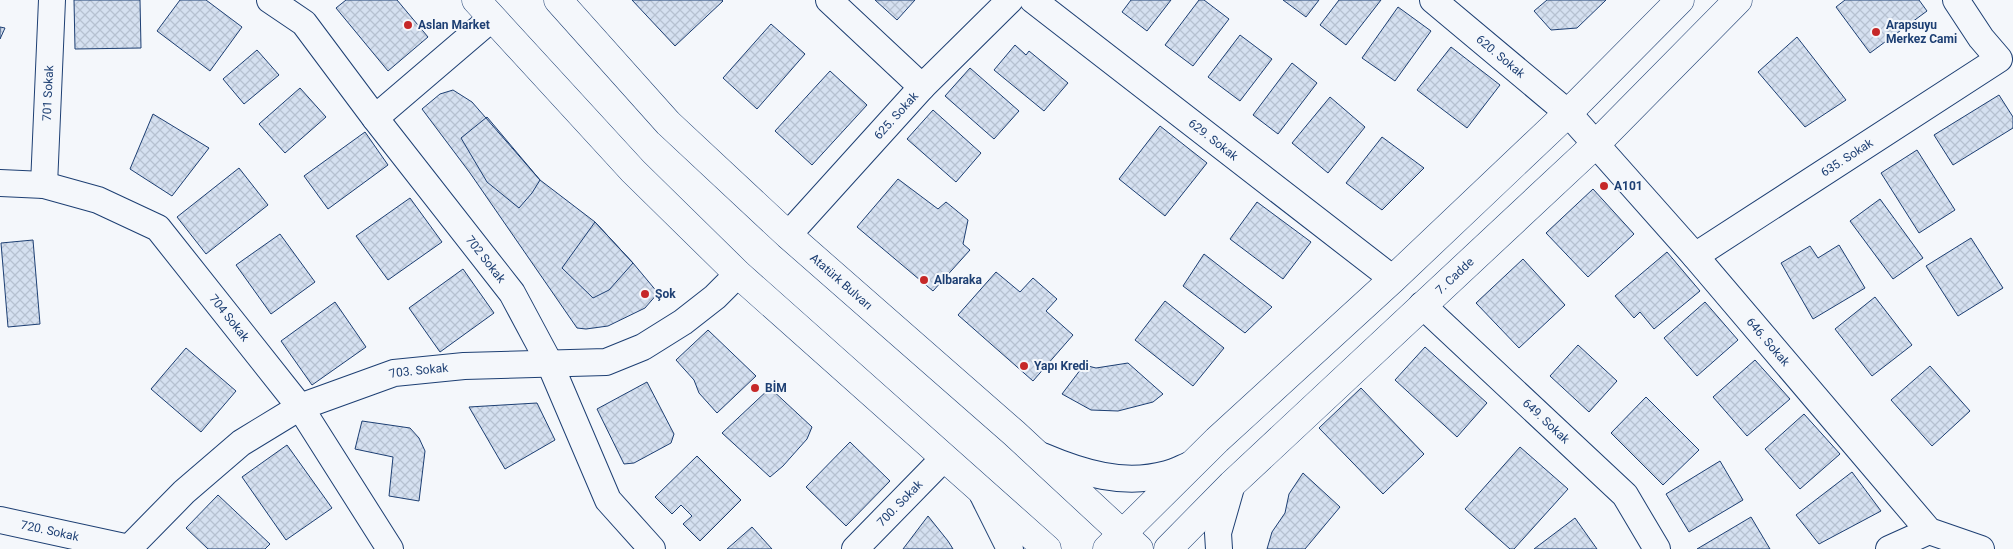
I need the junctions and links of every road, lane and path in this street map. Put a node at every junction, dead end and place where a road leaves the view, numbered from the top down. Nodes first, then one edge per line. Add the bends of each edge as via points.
1 (52, 0) edge
2 (270, 0) edge
3 (558, 0) edge
4 (829, 0) edge
5 (1010, 0) edge
6 (1033, 0) edge
7 (1433, 0) edge
8 (1680, 0) edge
9 (1738, 0) edge
10 (1956, 0) edge
11 (484, 9) edge
12 (2008, 60) edge
13 (922, 87) junction
14 (1568, 113) junction
15 (375, 118) junction
16 (1597, 143) junction
17 (0, 183) edge
18 (44, 185) junction
19 (788, 236) junction
20 (1695, 256) junction
21 (738, 274) junction
22 (1393, 279) junction
23 (1422, 305) junction
24 (550, 364) junction
25 (300, 407) junction
26 (1037, 454) junction
27 (944, 458) junction
28 (1192, 464) junction
29 (1232, 484) junction
30 (980, 490) junction
31 (0, 520) edge
32 (1929, 532) junction
33 (1123, 544) edge
34 (128, 548) edge
35 (390, 549) edge
36 (652, 549) edge
37 (855, 549) edge
38 (1010, 549) edge
39 (1048, 549) edge
40 (1168, 549) edge
41 (1219, 549) edge
42 (1657, 549) edge
43 (1889, 549) edge
44 (1982, 549) edge

1 - 18 street, 701 Sokak
2 - 15 street, 702 Sokak via 304,23
3 - 19 main road, Atatürk Bulvarı via 668,123
4 - 13 street
5 - 13 street, 625. Sokak
6 - 22 street, 629. Sokak
7 - 14 street, 620. Sokak
8 - 14 main road
9 - 16 main road, 7. Cadde
10 - 12 street via 1981,38
11 - 15 street
11 - 21 main road via 633,171
12 - 20 street, 635. Sokak
13 - 19 street, 625. Sokak
14 - 16 street, 646. Sokak
14 - 22 main road
15 - 24 street, 702 Sokak via 512,293
16 - 20 street, 646. Sokak
16 - 23 main road, 7. Cadde
17 - 18 street, 704 Sokak
18 - 25 street, 704 Sokak via 98,200 158,228
19 - 26 main road, Atatürk Bulvarı
20 - 32 street, 646. Sokak
21 - 24 street, 703. Sokak via 689,317 643,347 606,362
21 - 27 main road
22 - 28 main road
23 - 29 main road, 7. Cadde
23 - 42 street, 649. Sokak via 1625,496
24 - 25 street, 703. Sokak via 464,366 394,373
24 - 36 street, 702 Sokak via 608,500
25 - 34 street, 703. Sokak via 241,443 184,492
25 - 35 street, 704 Sokak
26 - 28 street via 1089,474 1123,479 1150,478
26 - 33 main road, Atatürk Bulvarı
27 - 30 main road
27 - 37 street, 700. Sokak
28 - 33 main road
29 - 40 main road, 7. Cadde
29 - 41 street via 1218,533
30 - 38 street
30 - 39 main road
31 - 34 street, 720. Sokak
32 - 43 street
32 - 44 street

